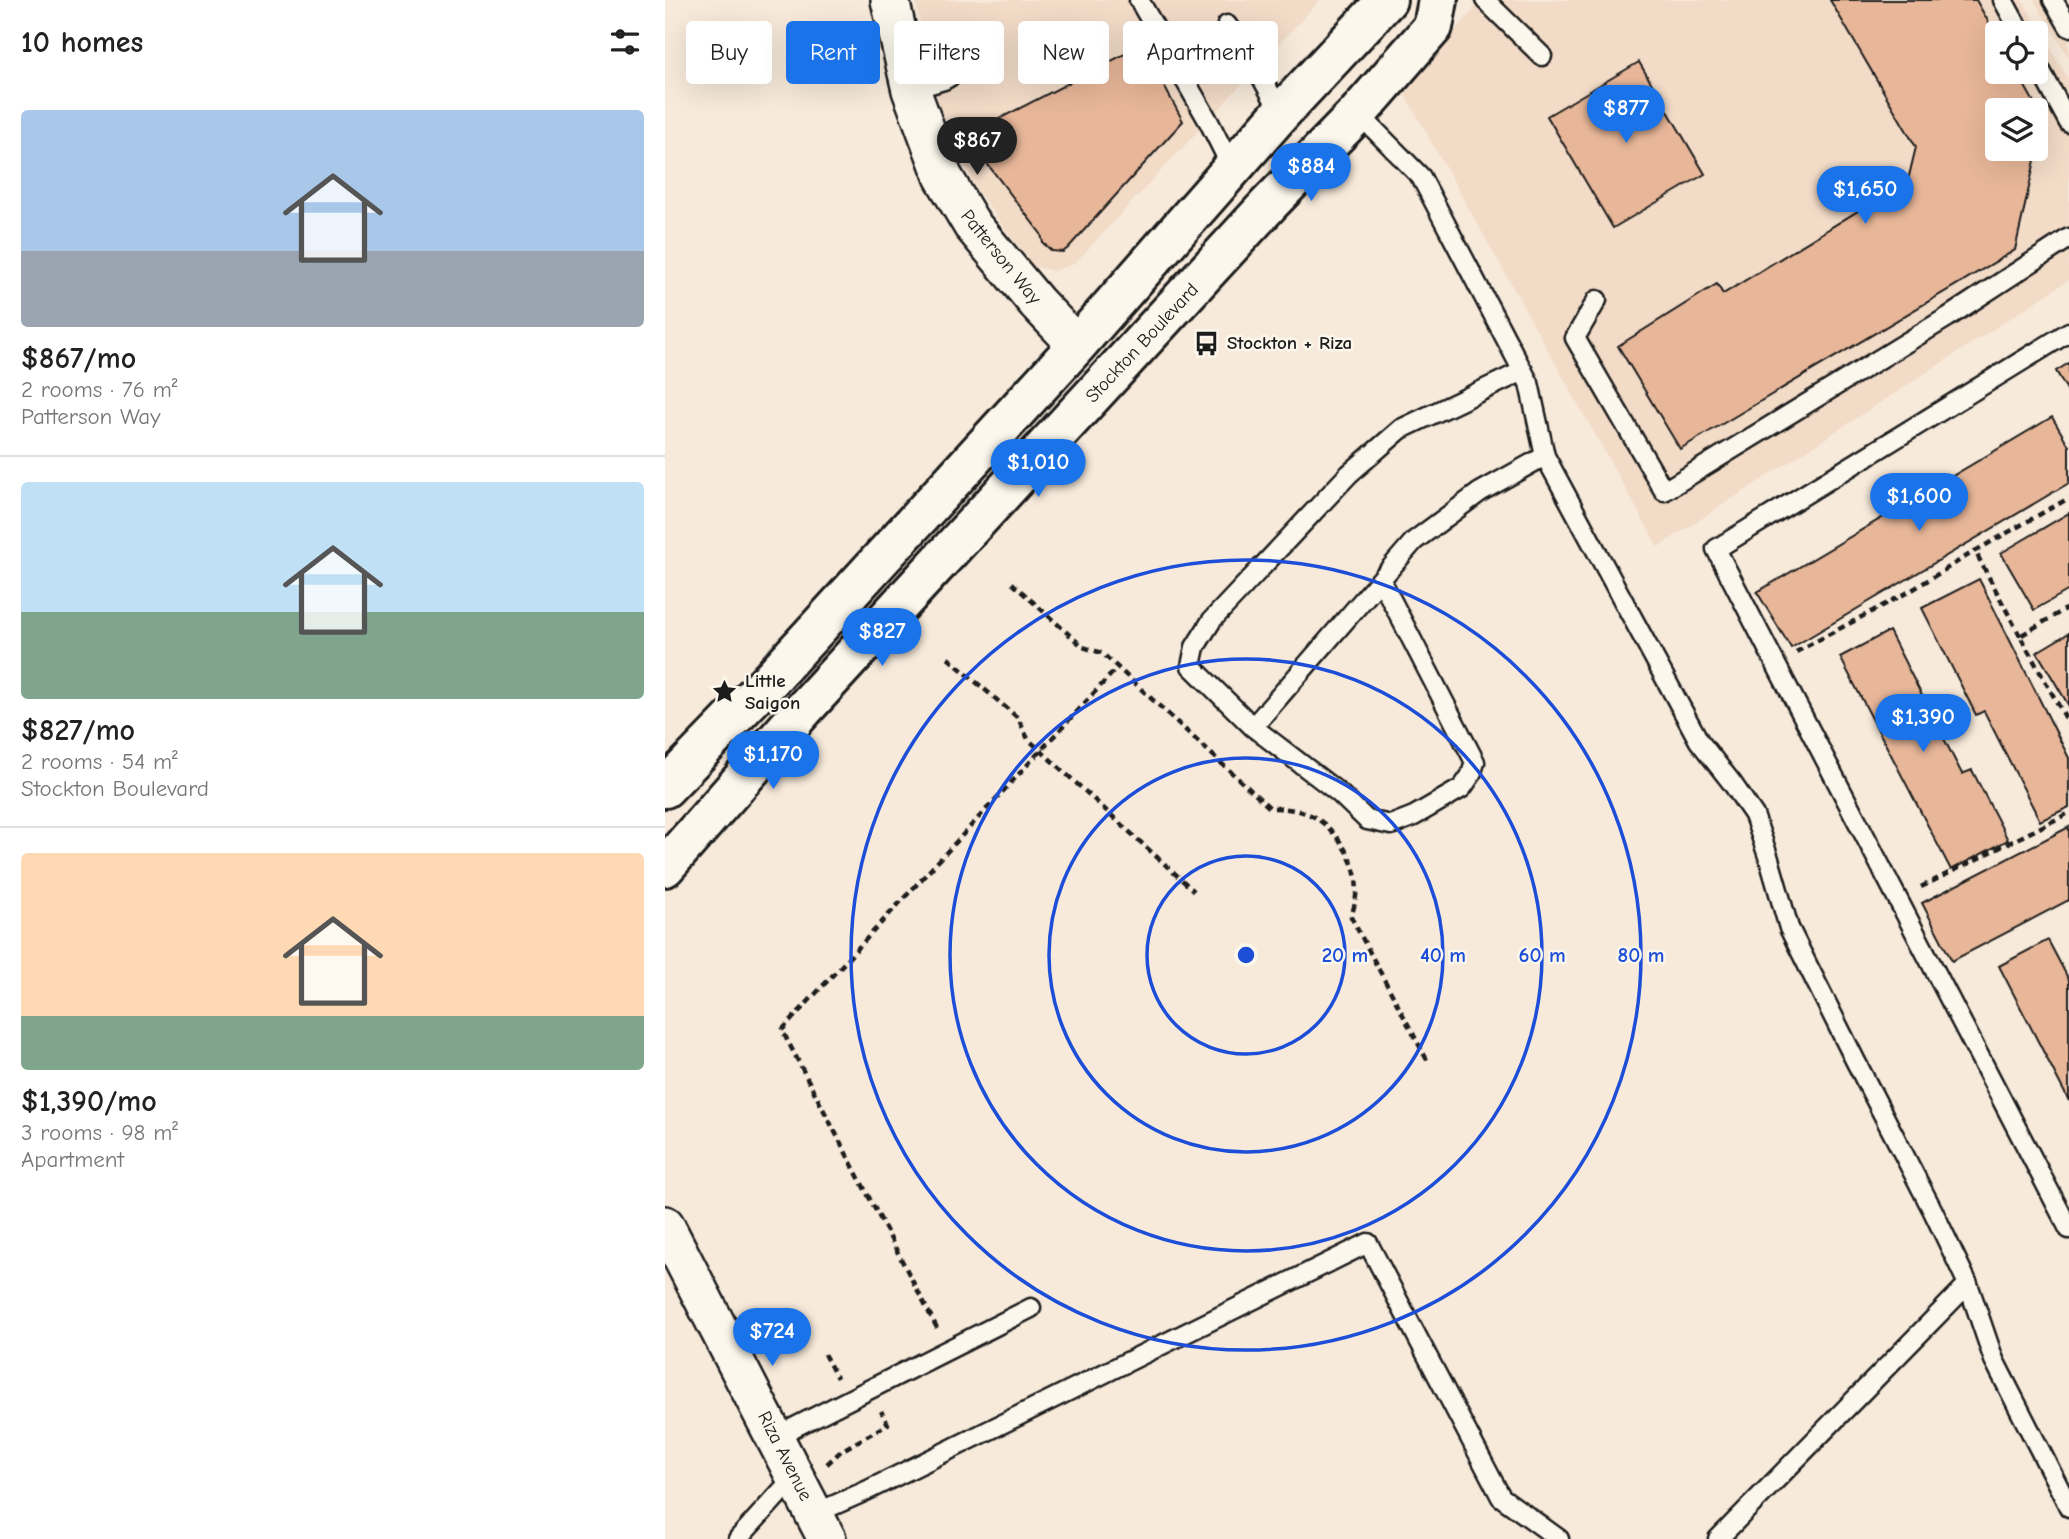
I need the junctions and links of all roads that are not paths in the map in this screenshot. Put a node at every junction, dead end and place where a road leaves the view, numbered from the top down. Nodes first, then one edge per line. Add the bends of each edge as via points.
1 (890, 0) edge
2 (1139, 0) edge
3 (1387, 0) edge
4 (1438, 0) edge
5 (1485, 0) edge
6 (2003, 0) edge
7 (2053, 0) edge
8 (2014, 21) edge
9 (2069, 27) edge
10 (1542, 56) dead end
11 (931, 84) edge
12 (1265, 84) edge
13 (2048, 84) edge
14 (911, 90) junction
15 (1281, 113) junction
16 (1358, 113) junction
17 (2069, 123) edge
18 (1232, 168) junction
19 (2069, 238) edge
20 (1597, 300) dead end
21 (2069, 332) edge
22 (1077, 345) junction
23 (1523, 371) junction
24 (1545, 456) junction
25 (1381, 580) junction
26 (918, 586) junction
27 (1253, 727) junction
28 (665, 788) edge
29 (665, 867) edge
30 (2069, 1229) edge
31 (668, 1240) edge
32 (1968, 1284) junction
33 (1031, 1308) dead end
34 (775, 1437) junction
35 (810, 1471) junction
36 (2069, 1507) edge
37 (821, 1526) edge
38 (738, 1539) edge
39 (1559, 1539) edge
40 (1718, 1539) edge

1 - 14 street, Patterson Way
2 - 18 lane
3 - 15 main road
4 - 16 main road, Stockton Boulevard via 1433,27
5 - 10 lane
6 - 8 lane
7 - 9 lane
11 - 14 lane
12 - 15 lane
13 - 17 lane
14 - 22 street, Patterson Way via 943,176 972,225
15 - 18 main road
16 - 23 lane via 1422,177
16 - 26 main road, Stockton Boulevard
18 - 22 main road
19 - 20 lane via 1664,491 1575,338
21 - 30 lane via 1716,549
22 - 26 main road via 1064,390 921,539
22 - 28 main road
23 - 24 lane
23 - 27 lane via 1401,429 1349,474 1212,620 1195,647 1191,666
24 - 25 lane via 1480,492 1415,541
24 - 32 lane via 1699,741 1753,815 1789,928
25 - 27 lane
25 - 27 lane via 1475,762 1462,788 1391,825 1367,820
26 - 29 main road, Stockton Boulevard
31 - 34 street, Riza Avenue
32 - 36 lane via 1994,1360
32 - 40 lane
33 - 34 lane
34 - 35 street, Riza Avenue
35 - 37 street, Riza Avenue
35 - 38 lane
37 - 39 lane via 866,1491 1368,1243 1501,1497

